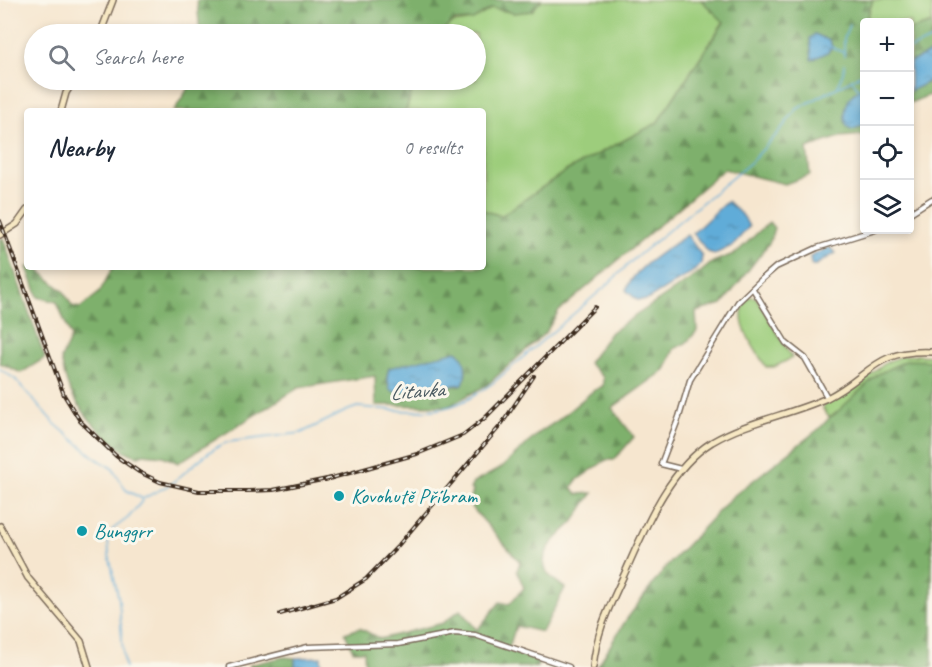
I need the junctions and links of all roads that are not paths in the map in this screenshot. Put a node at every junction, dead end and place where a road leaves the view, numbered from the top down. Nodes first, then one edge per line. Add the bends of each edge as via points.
1 (113, 0) edge
2 (104, 24) edge
3 (68, 90) edge
4 (62, 108) edge
5 (932, 199) edge
6 (914, 210) edge
7 (24, 214) edge
8 (862, 234) edge
9 (0, 235) edge
10 (753, 289) junction
11 (932, 352) edge
12 (827, 397) junction
13 (682, 469) junction
14 (0, 526) edge
15 (89, 667) edge
16 (229, 667) edge
17 (568, 667) edge
18 (592, 667) edge

1 - 2 street
3 - 4 street
5 - 6 street
7 - 9 street
8 - 10 street via 817,248 777,267
10 - 12 street via 786,343 805,358
10 - 13 street via 731,311 690,380 662,464
11 - 12 street via 893,355
12 - 13 street via 725,435 698,452
13 - 18 street via 647,523 606,609
14 - 15 street via 28,578 81,641
16 - 17 street via 308,647 398,644 462,633

